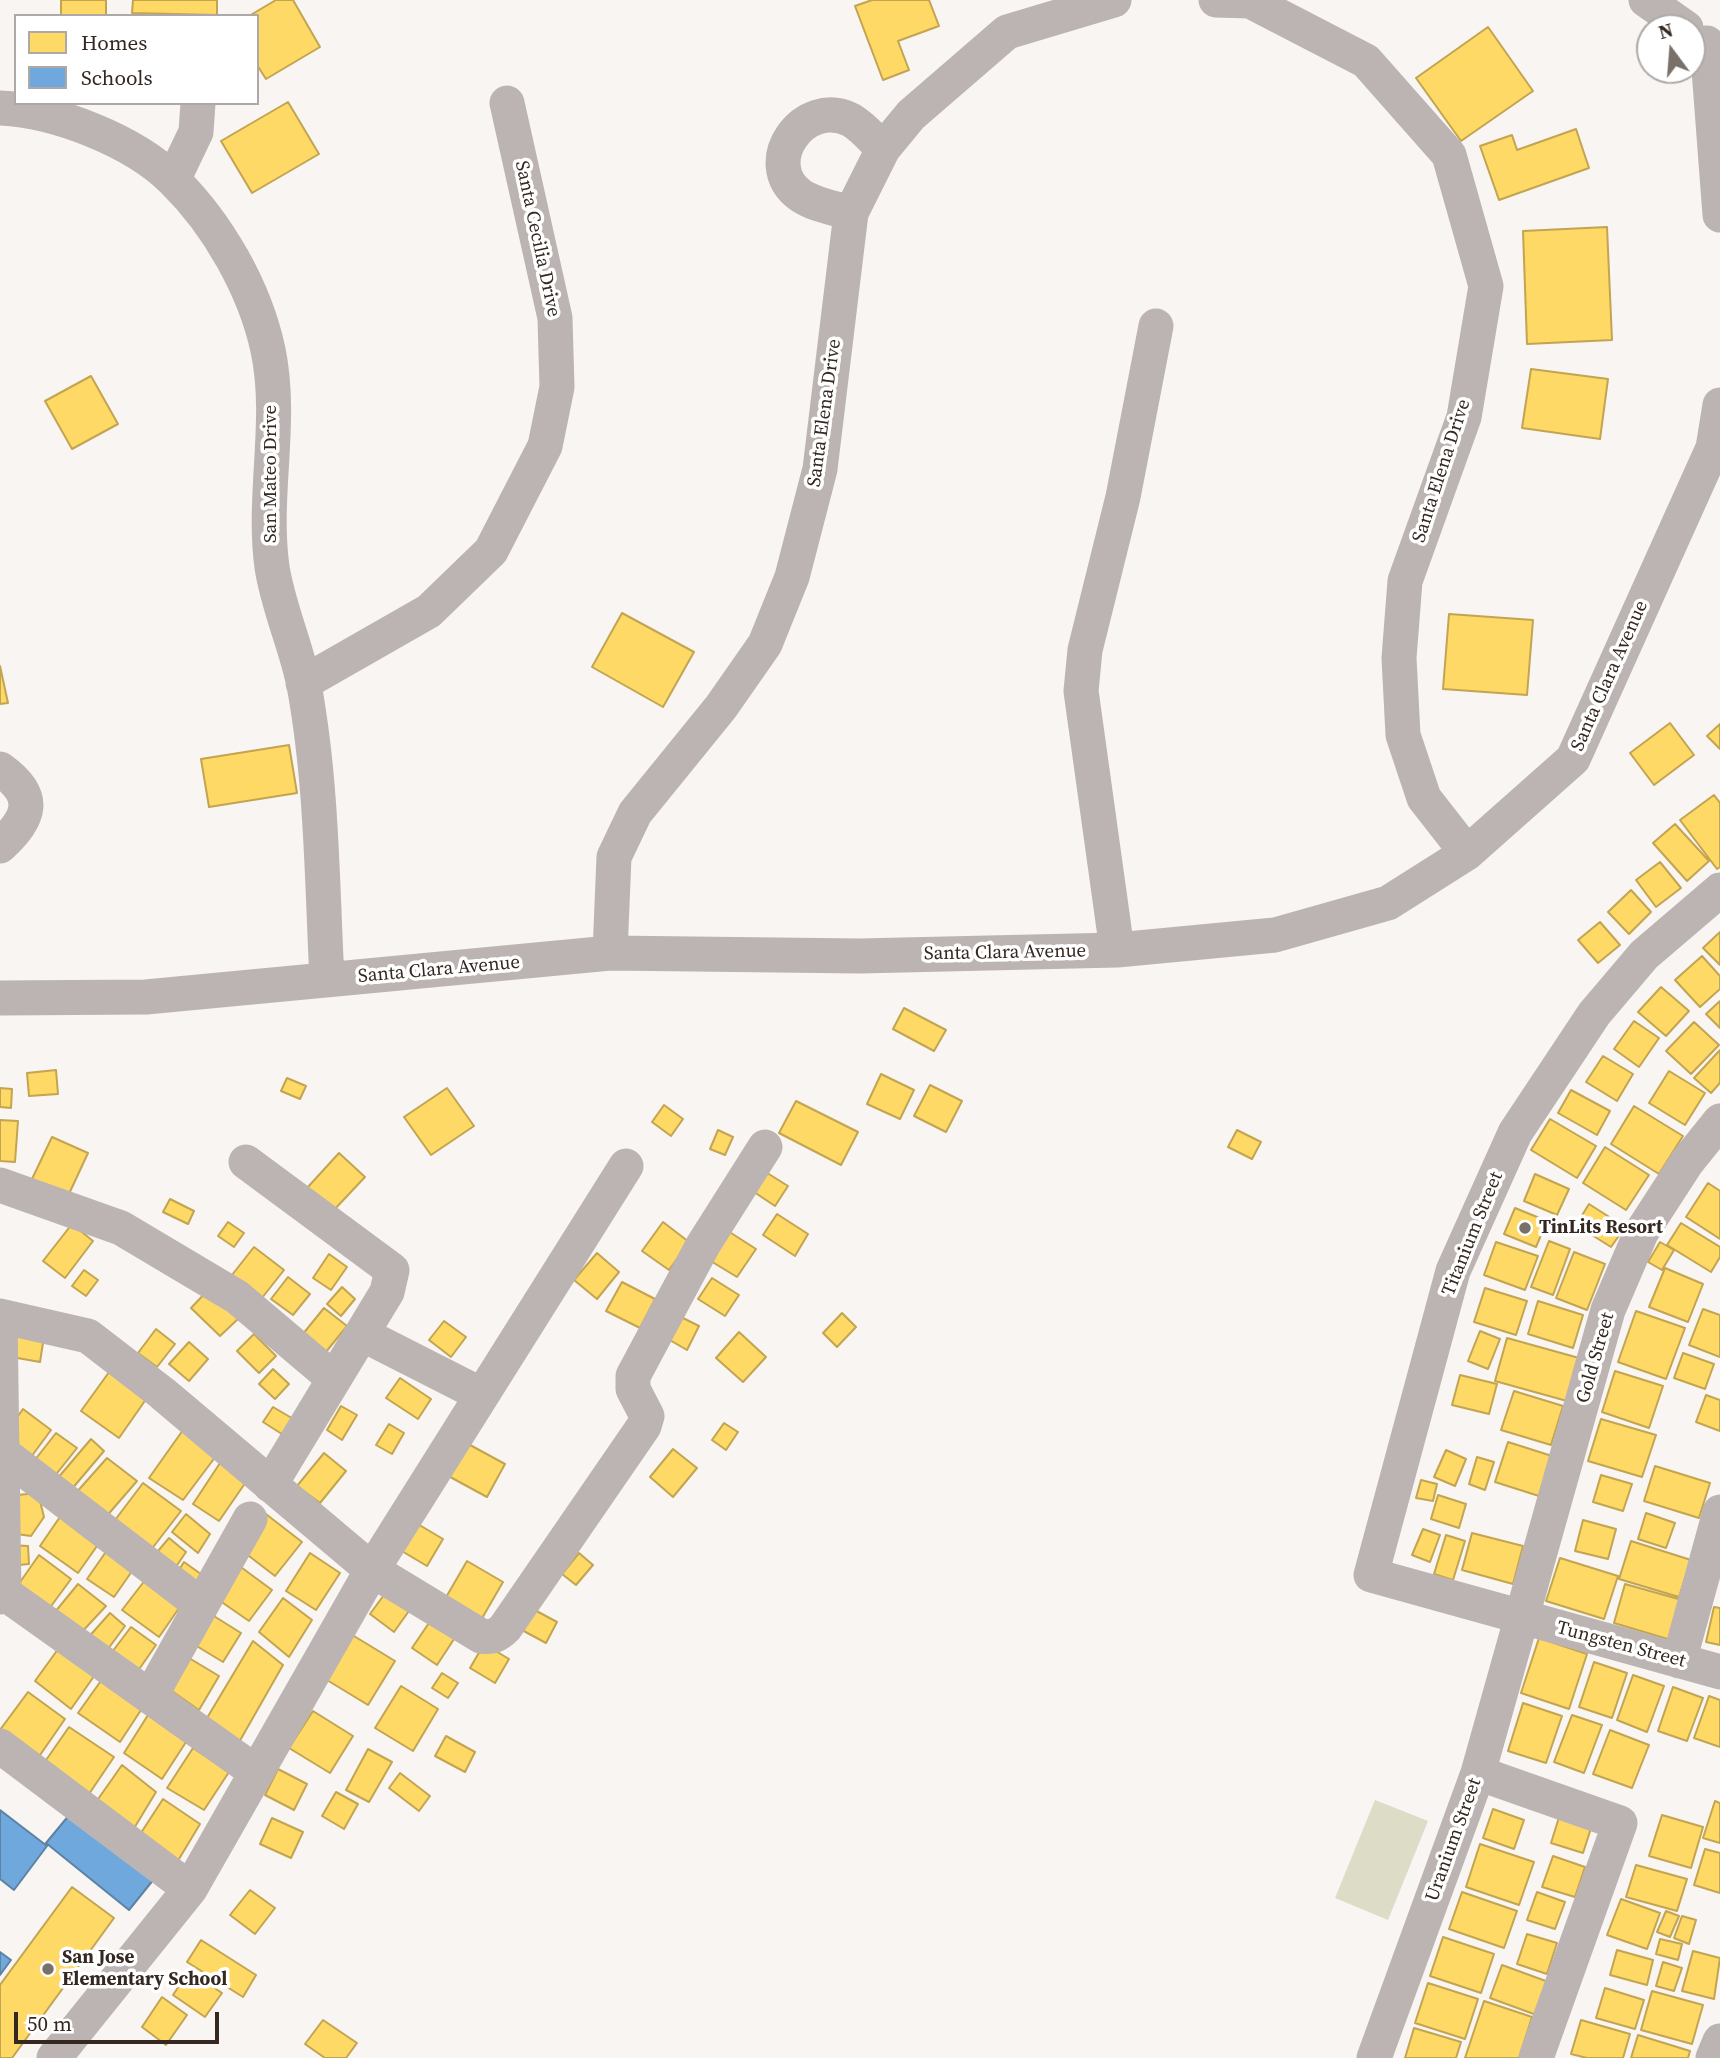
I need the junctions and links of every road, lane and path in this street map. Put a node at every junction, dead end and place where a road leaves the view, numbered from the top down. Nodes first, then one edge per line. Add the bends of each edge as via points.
1 (1114, 0) edge
2 (1216, 0) edge
3 (1646, 0) edge
4 (1666, 14) edge
5 (1706, 84) edge
6 (507, 103) dead end
7 (198, 105) edge
8 (0, 108) edge
9 (91, 115) edge
10 (883, 149) junction
11 (173, 180) junction
12 (850, 213) junction
13 (1720, 215) edge
14 (1156, 326) dead end
15 (1720, 405) edge
16 (303, 683) junction
17 (0, 769) edge
18 (0, 846) edge
19 (1467, 853) junction
20 (1720, 890) edge
21 (1117, 950) junction
22 (610, 953) junction
23 (327, 981) junction
24 (0, 998) edge
25 (1720, 1121) edge
26 (765, 1147) dead end
27 (246, 1162) dead end
28 (626, 1166) dead end
29 (0, 1185) edge
30 (0, 1317) edge
31 (362, 1334) junction
32 (334, 1379) junction
33 (482, 1395) junction
34 (1, 1452) edge
35 (270, 1485) junction
36 (1720, 1512) edge
37 (250, 1519) dead end
38 (372, 1570) junction
39 (2, 1595) edge
40 (201, 1605) junction
41 (1522, 1618) junction
42 (1679, 1661) junction
43 (1720, 1672) edge
44 (150, 1696) junction
45 (0, 1746) edge
46 (256, 1772) junction
47 (1478, 1773) junction
48 (190, 1889) junction
49 (1720, 2041) edge
50 (54, 2058) edge
51 (1374, 2058) edge
52 (1536, 2058) edge
53 (1713, 2058) edge

1 - 10 street, Santa Elena Drive via 1007,32 911,115
2 - 19 street, Santa Elena Drive via 1250,1 1366,61 1449,155 1486,286 1464,417 1405,581 1399,658 1403,735 1424,798
3 - 4 street
5 - 13 street
6 - 16 street, Santa Cecilia Drive via 555,318 556,387 545,446 491,551 429,611
7 - 11 street via 196,132
8 - 9 street, San Mateo Drive
9 - 11 street, San Mateo Drive
10 - 12 street, Santa Elena Drive
10 - 12 street via 867,132 837,115 823,114 793,131 784,169 789,183 810,201
11 - 16 street, San Mateo Drive via 222,241 245,284 268,350 273,418 272,568
12 - 22 street, Santa Elena Drive via 820,469 792,578 765,643 721,707 635,813 614,857
14 - 21 street via 1123,497 1085,650 1081,691
15 - 19 street, Santa Clara Avenue via 1713,448 1573,759
16 - 23 street, San Mateo Drive via 317,770
17 - 18 street via 20,784 26,805 19,828
19 - 21 street, Santa Clara Avenue via 1388,903 1275,934
20 - 41 street, Titanium Street via 1644,955 1594,1014 1515,1133 1453,1271 1371,1575
21 - 22 street, Santa Clara Avenue via 860,956
22 - 23 street, Santa Clara Avenue
23 - 24 street, Santa Clara Avenue via 146,997
25 - 41 street, Gold Street via 1641,1233 1608,1310
26 - 38 street via 704,1245 634,1376 633,1389 647,1416 644,1426 505,1628 498,1635 481,1636
27 - 31 street via 393,1270 387,1292
28 - 33 street
29 - 32 street via 121,1228 237,1297
30 - 34 street
30 - 35 street via 88,1336
31 - 32 street
31 - 33 street
32 - 35 street
33 - 38 street
34 - 39 street
34 - 40 street
35 - 38 street
36 - 42 street
37 - 40 street
38 - 46 street
39 - 44 street
40 - 44 street
41 - 42 street, Tungsten Street
41 - 47 street, Uranium Street
42 - 43 street, Tungsten Street
44 - 46 street
45 - 48 street
46 - 48 street
47 - 51 street, Uranium Street
47 - 52 street via 1620,1823
48 - 50 street
49 - 53 street

